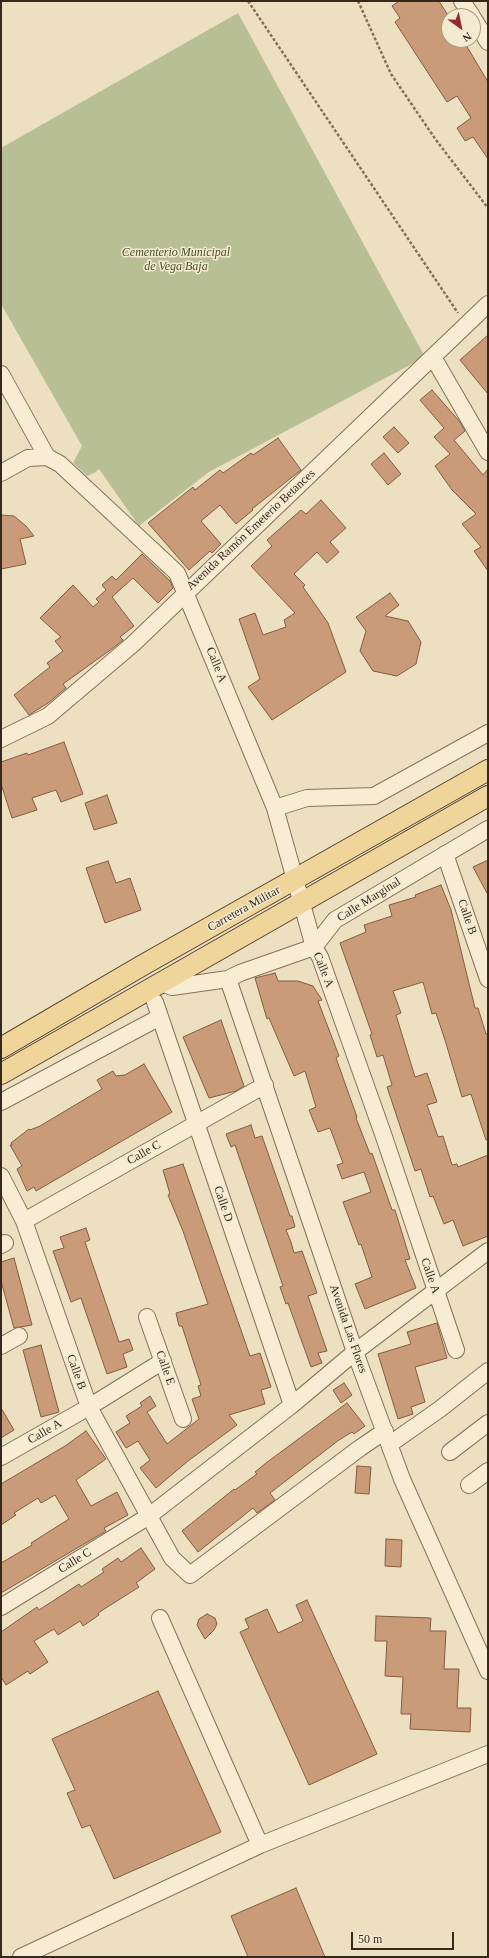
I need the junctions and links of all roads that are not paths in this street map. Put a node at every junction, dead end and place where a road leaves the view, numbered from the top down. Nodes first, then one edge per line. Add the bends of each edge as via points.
1 (481, 31) edge
2 (488, 42) edge
3 (488, 304) edge
4 (433, 357) junction
5 (1, 374) edge
6 (488, 452) edge
7 (47, 456) junction
8 (1, 473) edge
9 (186, 592) junction
10 (488, 733) edge
11 (1, 740) edge
12 (488, 770) edge
13 (488, 796) edge
14 (275, 808) junction
15 (488, 829) edge
16 (445, 854) junction
17 (296, 880) junction
18 (302, 903) junction
19 (314, 947) junction
20 (228, 979) junction
21 (488, 979) edge
22 (160, 982) junction
23 (155, 1002) dead end
24 (160, 1017) junction
25 (1, 1048) edge
26 (1, 1074) edge
27 (265, 1085) junction
28 (1, 1102) edge
29 (196, 1123) junction
30 (1, 1176) edge
31 (24, 1221) junction
32 (488, 1251) edge
33 (436, 1291) junction
34 (147, 1317) dead end
35 (19, 1336) dead end
36 (1, 1346) edge
37 (456, 1350) dead end
38 (355, 1352) junction
39 (163, 1361) junction
40 (488, 1371) edge
41 (292, 1405) junction
42 (89, 1407) junction
43 (183, 1419) dead end
44 (488, 1423) edge
45 (387, 1438) junction
46 (450, 1452) dead end
47 (1, 1457) edge
48 (488, 1471) edge
49 (469, 1485) dead end
50 (149, 1516) junction
51 (1, 1607) edge
52 (160, 1618) dead end
53 (488, 1671) edge
54 (488, 1754) edge
55 (260, 1845) junction
56 (21, 1957) edge

1 - 2 street
3 - 4 street, Avenida Ramón Emeterio Betances
4 - 6 street
4 - 9 street, Avenida Ramón Emeterio Betances
5 - 7 street
7 - 8 street via 28,458
7 - 9 street, Calle A via 60,464 177,573
9 - 11 street, Avenida Ramón Emeterio Betances via 133,644 48,716
9 - 14 street, Calle A
10 - 14 street via 374,796 307,798
12 - 17 main road, Carretera Militar
13 - 18 main road, Carretera Militar
14 - 17 street, Calle A
15 - 16 street, Calle Marginal
16 - 19 street, Calle Marginal via 335,920
16 - 21 street, Calle B
17 - 18 street, Calle A
17 - 25 main road, Carretera Militar
18 - 19 street, Calle A
18 - 22 main road, Carretera Militar
19 - 20 street
19 - 33 street, Calle A via 323,964
20 - 22 street via 172,987
20 - 27 street, Avenida Las Flores
22 - 26 main road, Carretera Militar
23 - 24 street, Calle D
24 - 28 street
24 - 29 street, Calle D
27 - 29 street, Calle C
27 - 38 street, Avenida Las Flores
29 - 31 street, Calle C
29 - 41 street, Calle D
30 - 31 street, Calle B
31 - 42 street, Calle B
32 - 33 street
33 - 37 street, Calle A
33 - 38 street, Calle C
34 - 39 street, Calle E
35 - 36 street
38 - 41 street, Calle C
38 - 45 street, Avenida Las Flores
39 - 42 street, Calle A
39 - 43 street, Calle E
40 - 45 street via 440,1409
41 - 50 street, Calle C
42 - 47 street, Calle A
42 - 50 street, Calle B
44 - 46 street
45 - 50 street, Calle B via 360,1448 190,1575 172,1558
45 - 53 street, Avenida Las Flores via 402,1479
48 - 49 street
50 - 51 street, Calle C
52 - 55 street
54 - 55 street
55 - 56 street

